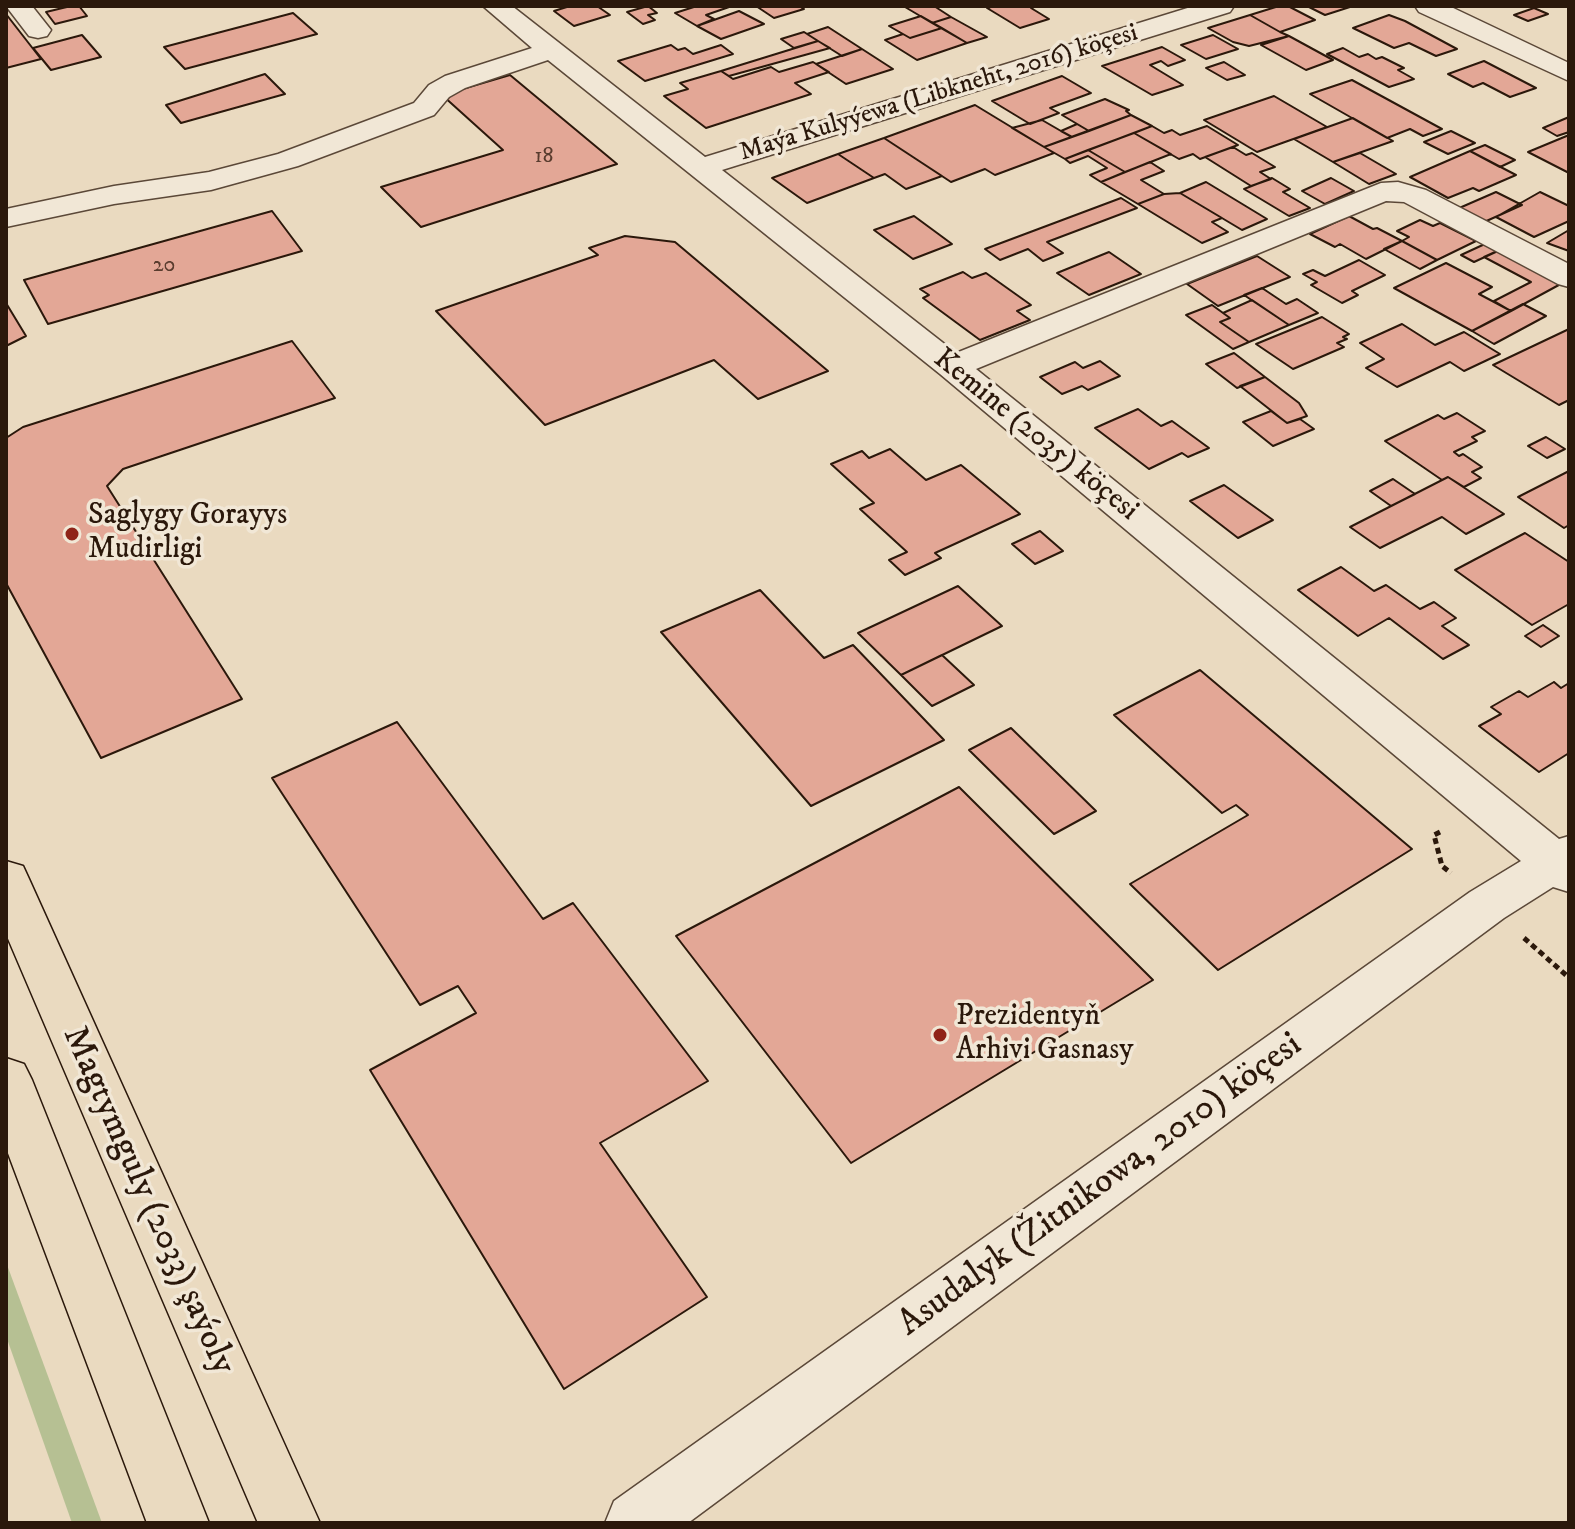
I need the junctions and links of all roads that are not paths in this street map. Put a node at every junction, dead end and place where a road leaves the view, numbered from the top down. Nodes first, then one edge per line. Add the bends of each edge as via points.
1 (18, 6) edge
2 (1221, 6) edge
3 (1428, 6) edge
4 (514, 11) edge
5 (38, 30) dead end
6 (552, 50) junction
7 (1569, 73) edge
8 (702, 167) junction
9 (6, 218) edge
10 (1569, 277) edge
11 (952, 367) junction
12 (1564, 864) edge
13 (6, 879) edge
14 (6, 1080) edge
15 (178, 1523) edge
16 (289, 1523) edge
17 (636, 1523) edge

1 - 5 street
2 - 8 street, Maýa Kulyýewa (Libkneht, 2016) köçesi
3 - 7 street
4 - 6 street, Kemine (2035) köçesi
6 - 8 street, Kemine (2035) köçesi
6 - 9 street via 455,82 424,109 288,160 211,181
8 - 11 street, Kemine (2035) köçesi
10 - 11 street via 1415,196 1381,192
11 - 12 street, Kemine (2035) köçesi
12 - 17 street, Asudalyk (Žitnikowa, 2010) köçesi via 1487,905
13 - 16 main road, Magtymguly (2033) şaýoly
14 - 15 main road

